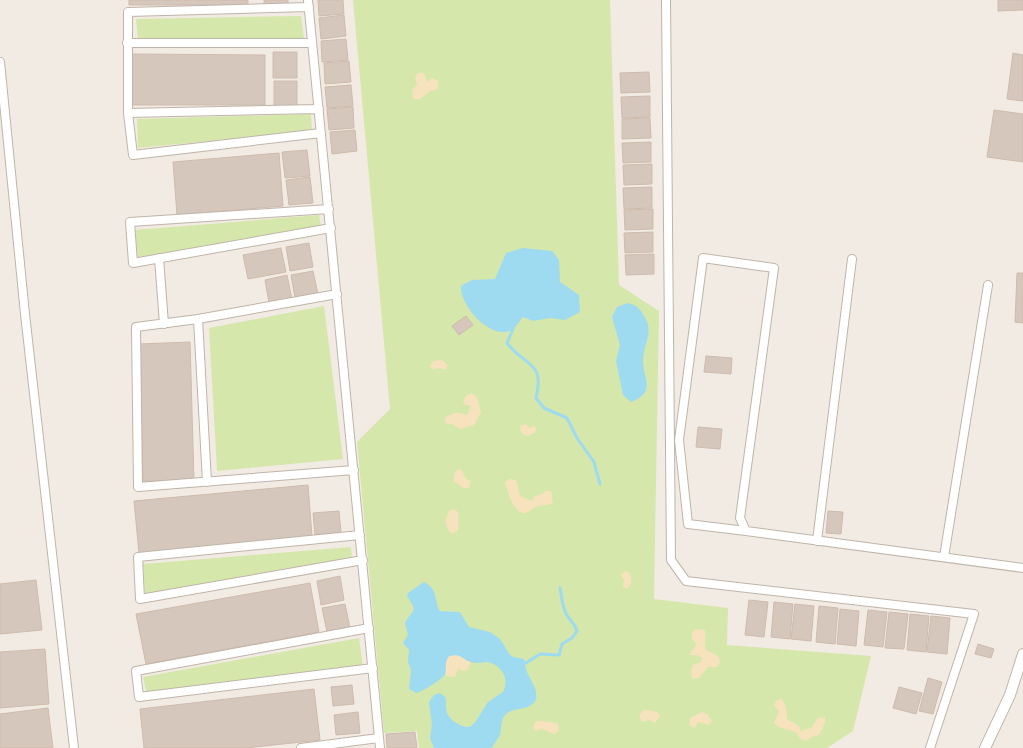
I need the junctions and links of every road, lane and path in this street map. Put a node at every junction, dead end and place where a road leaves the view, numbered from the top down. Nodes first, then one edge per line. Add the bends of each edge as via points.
1 (666, 0) edge
2 (309, 4) edge
3 (127, 43) junction
4 (312, 43) junction
5 (0, 62) edge
6 (319, 109) junction
7 (128, 113) junction
8 (321, 133) junction
9 (329, 209) junction
10 (331, 228) junction
11 (160, 258) junction
12 (852, 259) dead end
13 (988, 285) dead end
14 (338, 294) junction
15 (198, 319) junction
16 (164, 324) junction
17 (354, 470) junction
18 (207, 482) junction
19 (746, 531) junction
20 (360, 536) junction
21 (817, 541) junction
22 (944, 557) junction
23 (363, 560) junction
24 (1023, 568) edge
25 (369, 628) junction
26 (1023, 654) edge
27 (373, 668) junction
28 (379, 738) junction
29 (74, 748) edge
30 (301, 748) edge
31 (380, 748) edge
32 (930, 748) edge
33 (985, 748) edge

1 - 32 street via 671,560 686,580 974,614
2 - 3 street via 128,12
2 - 4 street
3 - 4 street
3 - 7 street
4 - 6 street
5 - 29 street via 26,322
6 - 7 street
6 - 8 street
7 - 8 street via 133,155
8 - 9 street
9 - 10 street
9 - 11 street via 130,222 133,263
10 - 11 street
10 - 14 street
11 - 16 street
12 - 21 street
13 - 22 street
14 - 15 street
14 - 17 street
15 - 16 street
15 - 18 street
16 - 18 street via 136,327 138,487
17 - 18 street
17 - 20 street
19 - 19 street via 688,524 679,440 703,258 774,268 740,518
19 - 21 street
20 - 23 street
20 - 23 street via 138,557 140,599
21 - 22 street
22 - 24 street
23 - 25 street
25 - 27 street
25 - 27 street via 136,671 139,697
26 - 33 street via 1010,695
27 - 28 street
28 - 30 street
28 - 31 street

